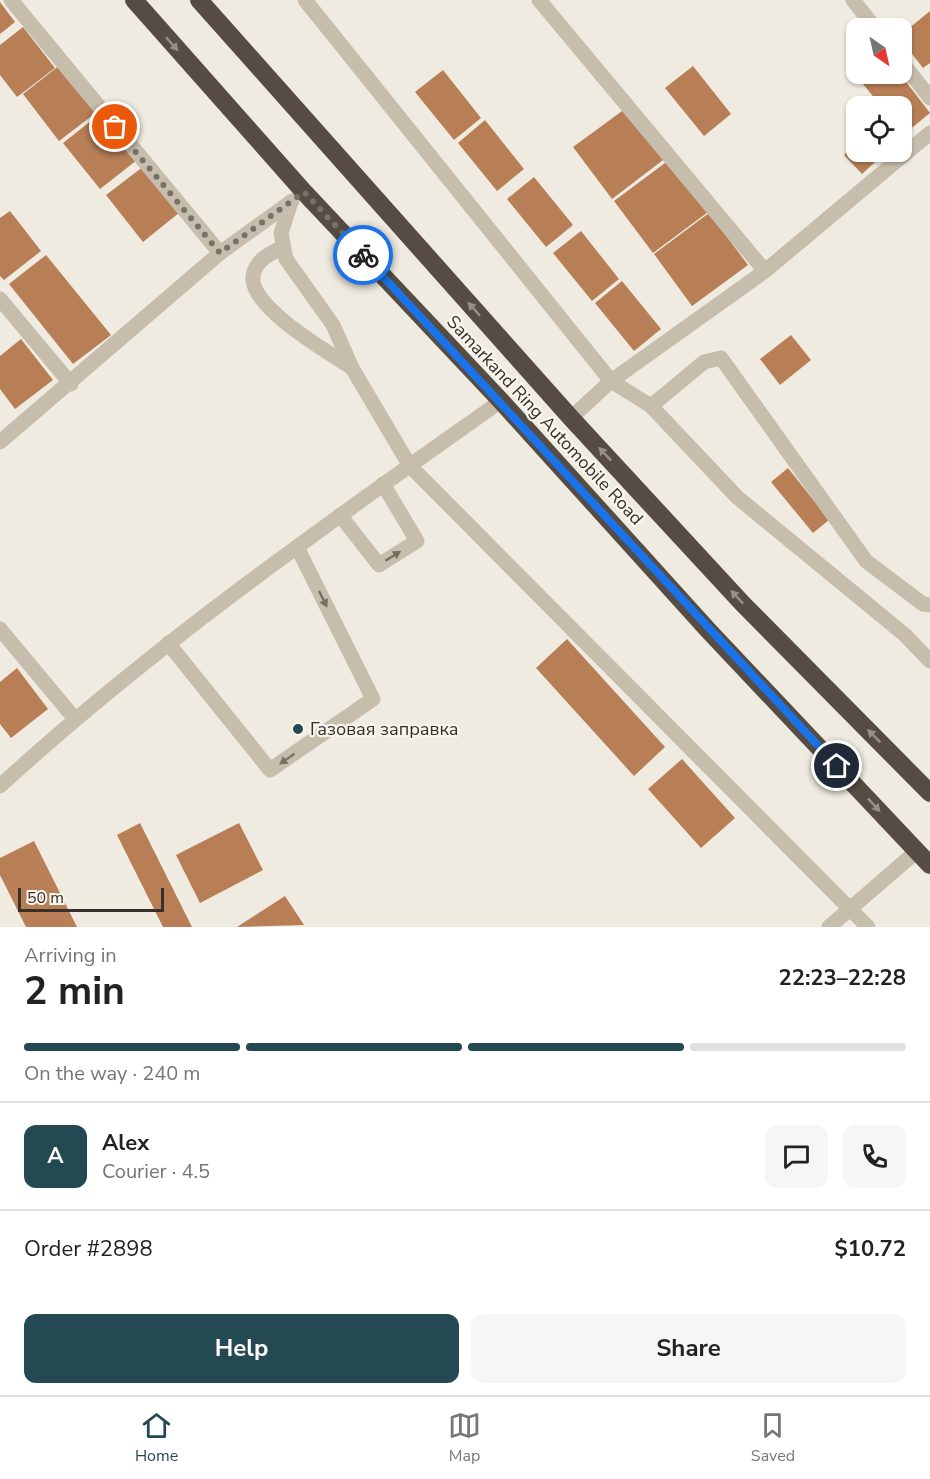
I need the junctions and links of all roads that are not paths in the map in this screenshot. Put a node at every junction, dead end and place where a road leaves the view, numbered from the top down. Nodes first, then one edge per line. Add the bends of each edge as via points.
1 (10, 0) edge
2 (134, 0) edge
3 (199, 0) edge
4 (305, 0) edge
5 (539, 0) edge
6 (853, 0) edge
7 (867, 18) edge
8 (912, 75) edge
9 (930, 98) edge
10 (930, 133) edge
11 (297, 197) junction
12 (281, 248) junction
13 (220, 253) junction
14 (765, 271) junction
15 (0, 299) edge
16 (352, 368) junction
17 (611, 381) junction
18 (71, 384) junction
19 (501, 401) junction
20 (651, 406) junction
21 (571, 418) junction
22 (0, 442) edge
23 (410, 466) junction
24 (383, 484) junction
25 (340, 515) junction
26 (297, 547) junction
27 (930, 605) edge
28 (0, 629) edge
29 (168, 643) junction
30 (930, 661) edge
31 (75, 719) junction
32 (0, 786) edge
33 (930, 793) edge
34 (917, 851) junction
35 (930, 865) edge
36 (850, 908) junction
37 (829, 927) edge
38 (868, 927) edge

1 - 13 street
2 -> 11 highway, Samarkand Ring Automobile Road
21 -> 3 highway, Samarkand Ring Automobile Road
4 - 17 street
5 - 14 street
6 - 7 street
8 - 9 street
10 - 14 street
11 - 12 street via 281,233
11 - 13 street
11 - 19 highway, Samarkand Ring Automobile Road
12 - 16 street via 333,325
12 - 16 street via 263,257 253,273 253,283 280,320
13 - 18 street
14 - 17 street
15 - 18 street
16 - 23 street
17 - 20 street
17 - 21 street
18 - 22 street
19 - 23 street
19 -> 34 highway, Samarkand Ring Automobile Road via 708,630
20 - 27 street via 704,362 721,358 866,561 923,604
20 - 30 street via 737,497 905,635
33 -> 21 highway, Samarkand Ring Automobile Road via 742,603
23 - 24 street
23 - 36 street
24 - 25 street
25 -> 24 street via 379,565 417,541
25 - 26 street
26 - 29 street
26 -> 29 street via 373,699 270,770
28 - 31 street
29 - 31 street
31 - 32 street
34 - 35 highway, Samarkand Ring Automobile Road
34 - 36 street
36 - 37 street
36 - 38 street

